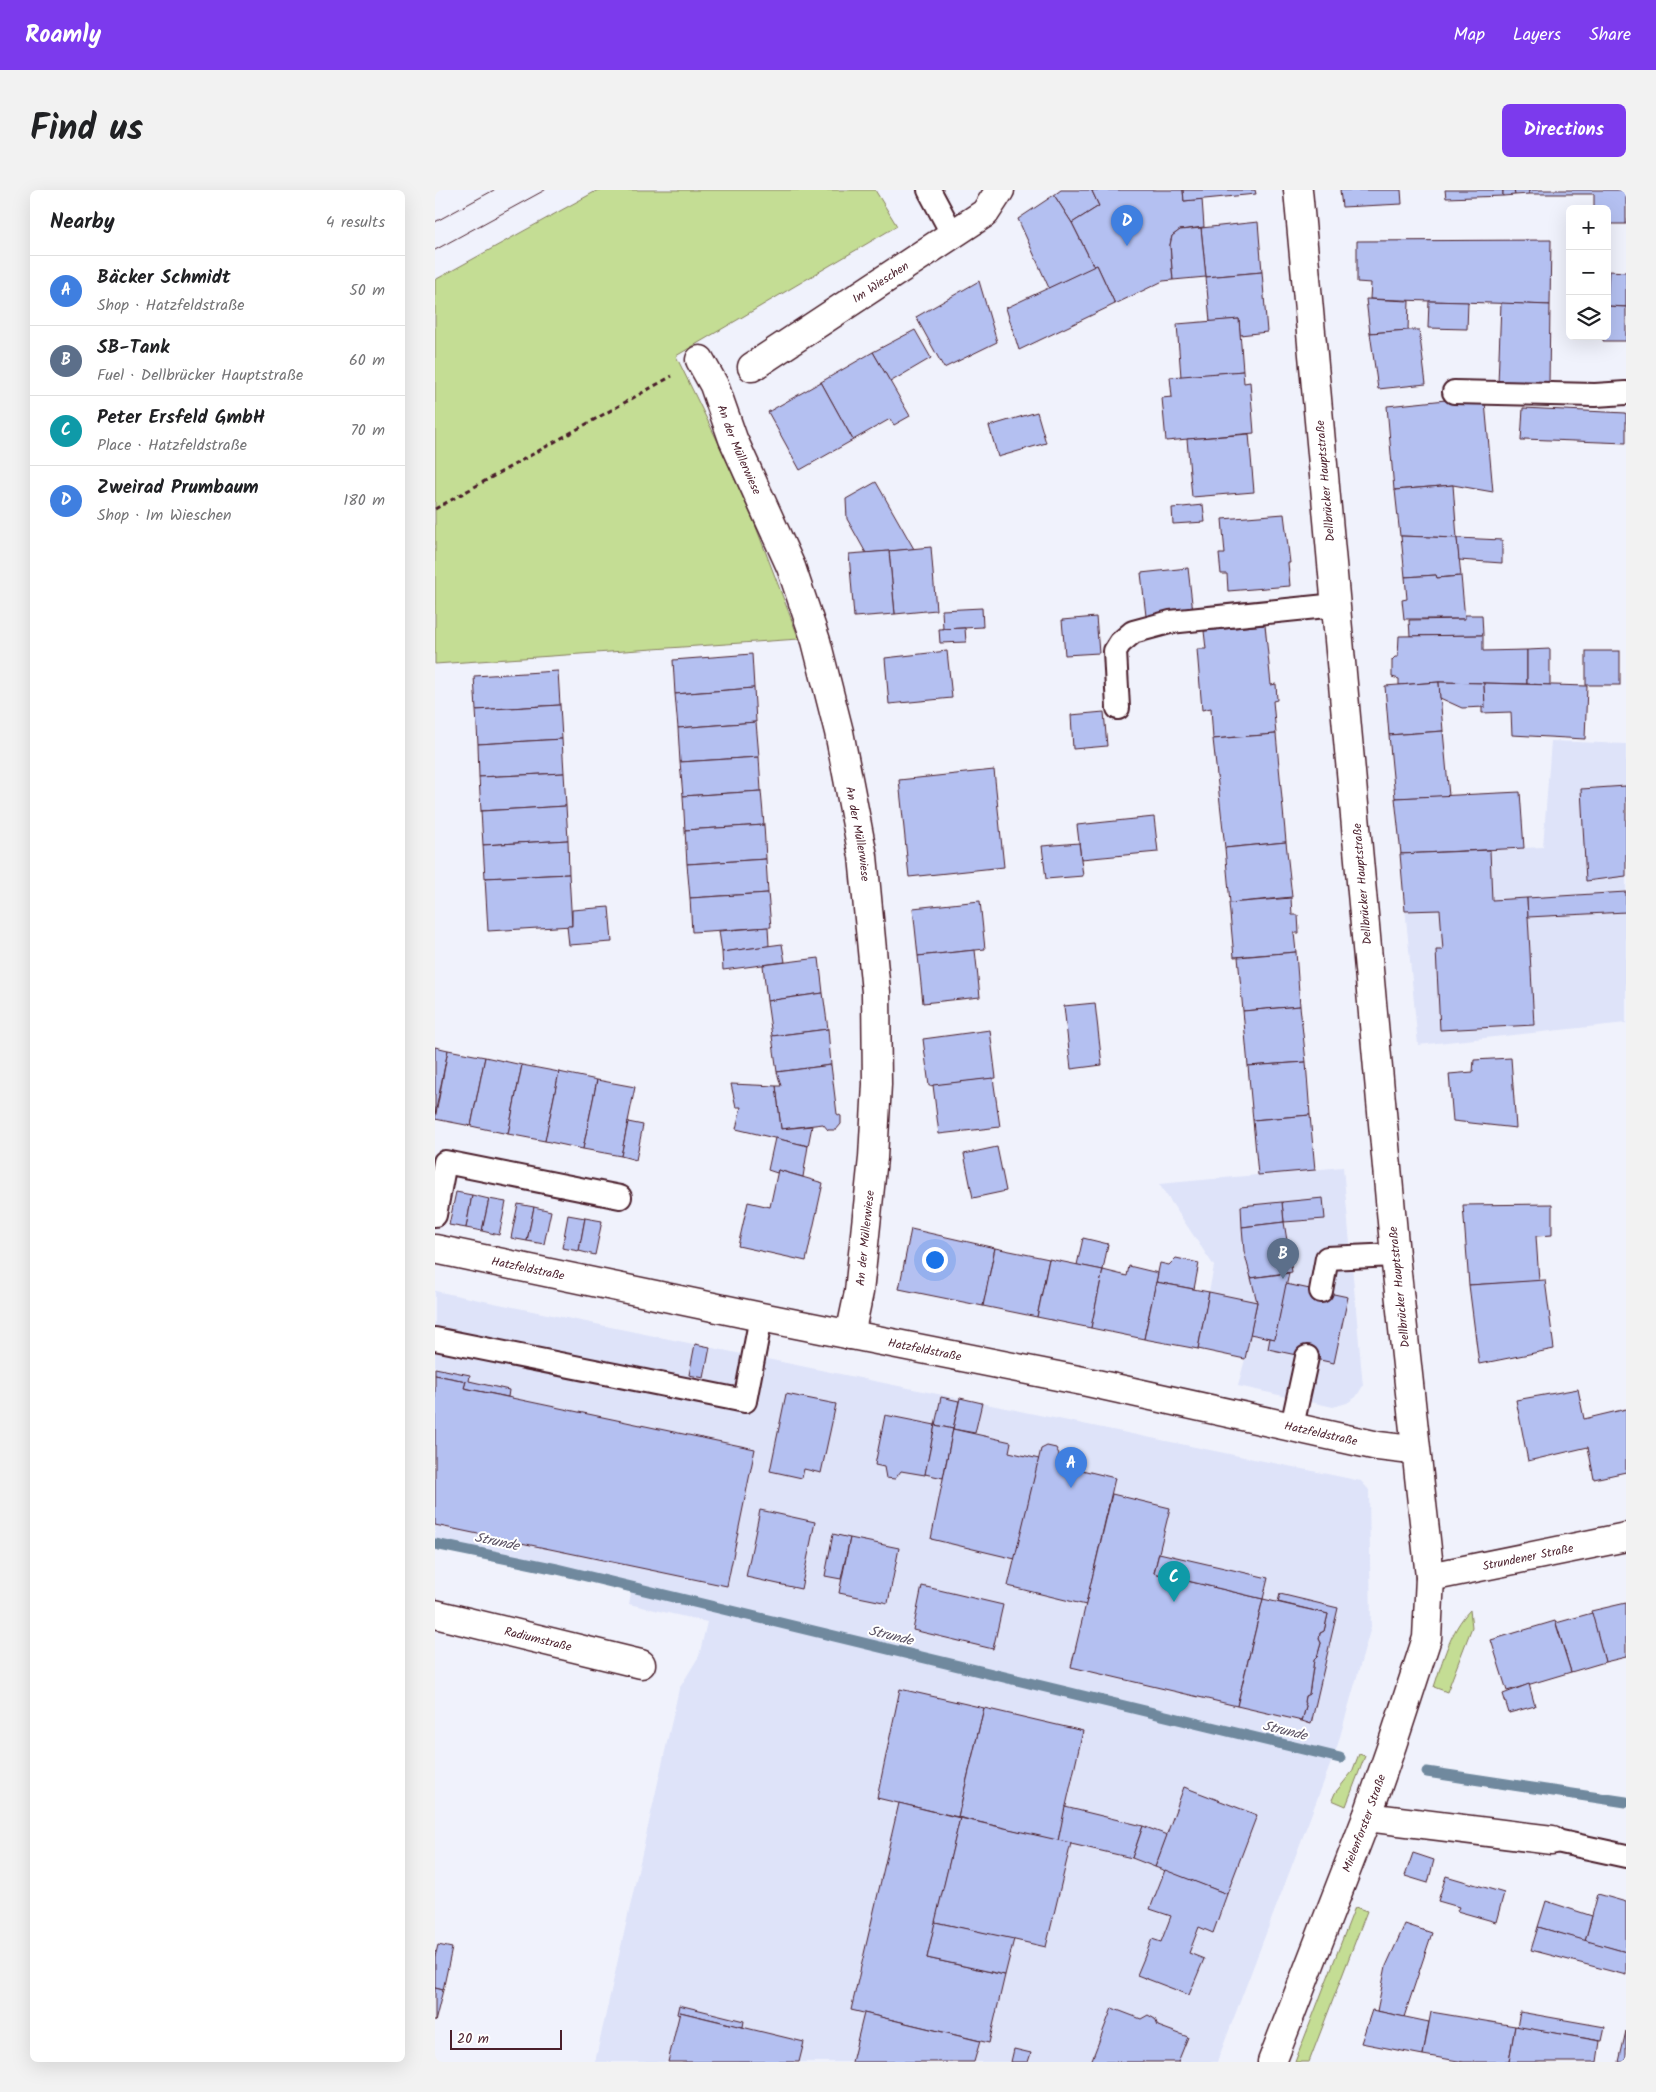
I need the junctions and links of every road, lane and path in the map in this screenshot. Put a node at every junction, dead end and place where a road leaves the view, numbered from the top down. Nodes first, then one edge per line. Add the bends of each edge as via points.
1 (929, 190) edge
2 (1000, 190) edge
3 (1298, 190) edge
4 (953, 235) junction
5 (701, 360) joint
6 (753, 367) dead end
7 (1454, 392) dead end
8 (1626, 393) edge
9 (435, 510) edge
10 (1337, 605) junction
11 (1118, 708) dead end
12 (440, 1161) edge
13 (620, 1197) dead end
14 (435, 1215) edge
15 (435, 1249) edge
16 (1395, 1254) junction
17 (1321, 1291) dead end
18 (761, 1317) junction
19 (850, 1335) junction
20 (435, 1339) edge
21 (1307, 1357) dead end
22 (1292, 1426) junction
23 (1415, 1447) junction
24 (1626, 1537) edge
25 (1430, 1578) junction
26 (435, 1614) edge
27 (641, 1664) dead end
28 (1372, 1806) junction
29 (1552, 1840) joint
30 (1626, 1856) edge
31 (1272, 2062) edge

1 - 4 lane
2 - 4 street, Im Wieschen via 985,213
3 - 10 street, Dellbrücker Hauptstraße
4 - 6 street, Im Wieschen
5 - 9 path
5 - 19 street, An der Müllerwiese via 791,567 813,632 839,732 863,856 876,992 877,1084 859,1292
7 - 8 lane
10 - 11 lane via 1170,622 1133,632 1115,651
10 - 16 street, Dellbrücker Hauptstraße
12 - 13 lane
12 - 14 lane
15 - 18 street, Hatzfeldstraße
16 - 17 lane via 1327,1258
16 - 23 street, Dellbrücker Hauptstraße
18 - 19 street, Hatzfeldstraße
18 - 20 lane via 745,1401
19 - 22 street, Hatzfeldstraße
21 - 22 lane
22 - 23 street, Hatzfeldstraße via 1383,1447
23 - 25 street, Dellbrücker Hauptstraße
24 - 25 street, Strundener Straße
25 - 28 street, Mielenforster Straße via 1427,1638
26 - 27 street, Radiumstraße
28 - 29 street
28 - 31 street, Mielenforster Straße
29 - 30 lane

